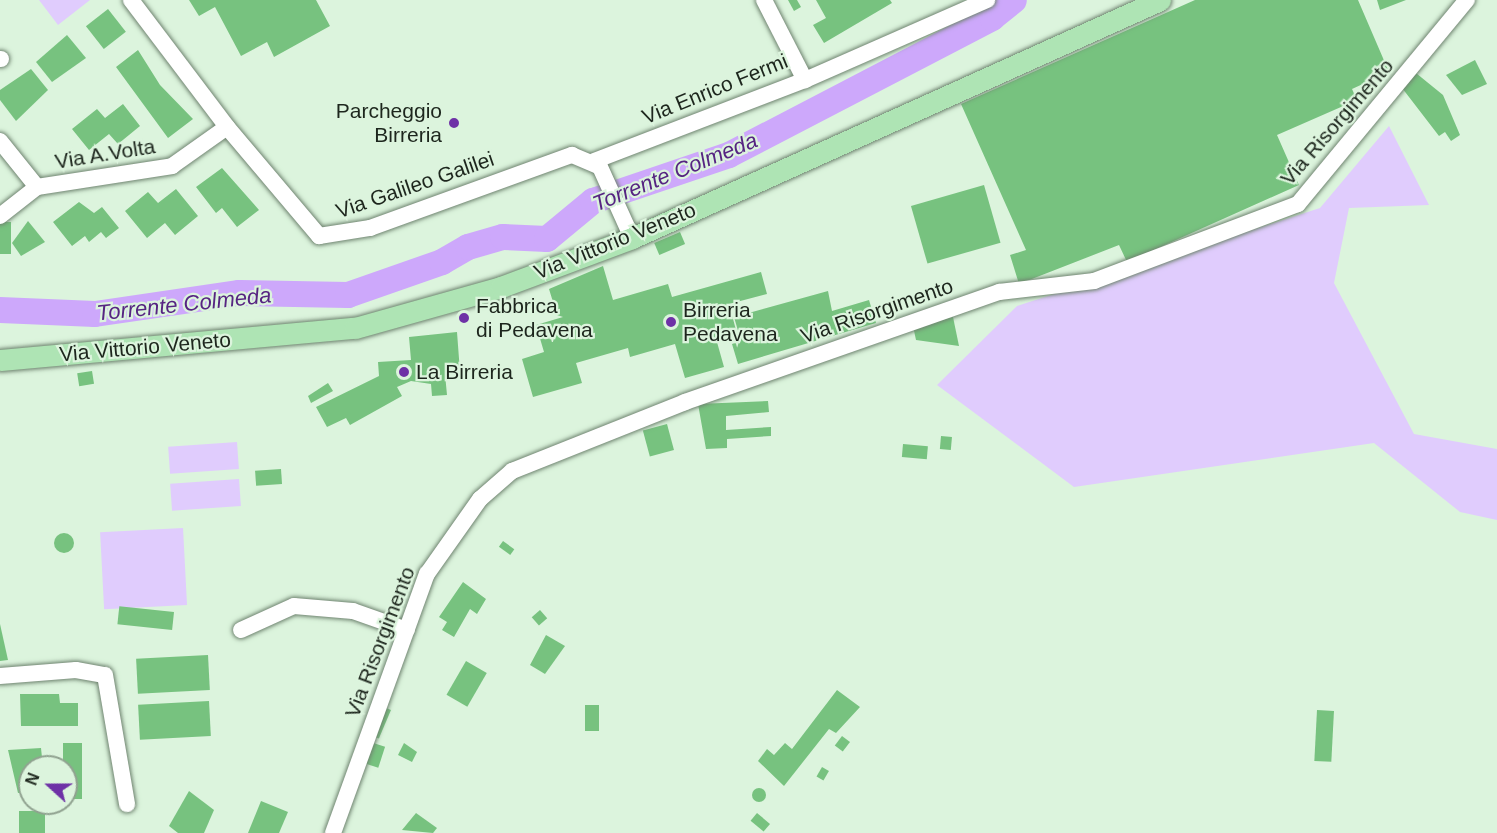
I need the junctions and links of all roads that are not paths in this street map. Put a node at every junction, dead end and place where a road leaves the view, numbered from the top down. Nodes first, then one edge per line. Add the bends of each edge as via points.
1 (131, 0) edge
2 (764, 0) edge
3 (987, 0) edge
4 (1160, 0) edge
5 (1468, 1) edge
6 (805, 80) junction
7 (227, 127) junction
8 (0, 141) edge
9 (598, 166) junction
10 (37, 187) junction
11 (0, 216) edge
12 (632, 238) junction
13 (0, 360) edge
14 (241, 630) dead end
15 (407, 630) junction
16 (0, 676) edge
17 (127, 804) dead end
18 (333, 833) edge

1 - 7 street, Via Galileo Galilei
2 - 6 street, Via Enrico Fermi
3 - 6 street
4 - 12 main road, Via Vittorio Veneto
5 - 15 street, Via Risorgimento via 1298,204 1094,281 999,292 685,402 512,471 480,499 432,565
6 - 9 street, Via Enrico Fermi
7 - 9 street, Via Galileo Galilei via 298,215 326,238 370,228 559,158 578,156
7 - 10 street, Via A.Volta via 172,166
8 - 10 street, Via A.Volta
9 - 12 street
10 - 11 street
12 - 13 main road, Via Vittorio Veneto via 501,287 355,328
14 - 15 street via 294,606 353,611
15 - 18 street, Via Risorgimento
16 - 17 street via 76,670 105,675

